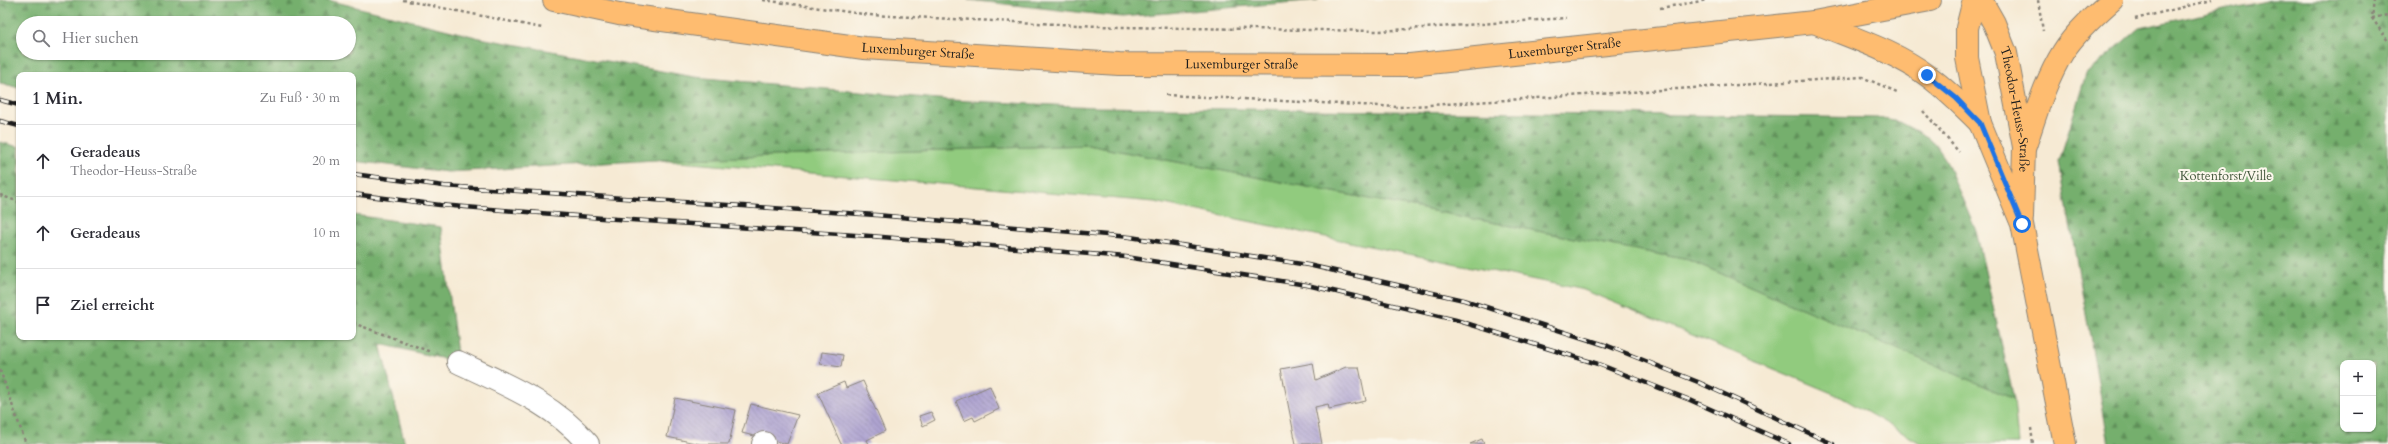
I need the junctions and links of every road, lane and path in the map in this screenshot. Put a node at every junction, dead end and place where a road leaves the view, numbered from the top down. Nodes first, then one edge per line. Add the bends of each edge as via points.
1 (554, 0) edge
2 (763, 0) edge
3 (1707, 0) edge
4 (1930, 0) edge
5 (1974, 0) edge
6 (1981, 0) edge
7 (2038, 0) edge
8 (2112, 0) edge
9 (2212, 0) edge
10 (2374, 0) edge
11 (1656, 8) dead end
12 (2388, 15) edge
13 (1571, 17) dead end
14 (2372, 18) junction
15 (2132, 19) dead end
16 (1814, 22) junction
17 (2388, 41) edge
18 (2064, 51) junction
19 (1922, 110) dead end
20 (1980, 123) junction
21 (2024, 148) junction
22 (1961, 154) dead end
23 (0, 195) edge
24 (16, 201) edge
25 (2022, 224) junction
26 (356, 324) edge
27 (458, 362) joint
28 (0, 370) edge
29 (2029, 421) dead end
30 (26, 444) edge
31 (588, 444) edge
32 (2033, 444) edge
33 (2065, 444) edge

1 - 16 main road, Luxemburger Straße via 619,14 864,48 1119,64 1410,65
2 - 13 path via 870,15 1127,27 1380,31
3 - 11 path
4 - 16 main road, Luxemburger Straße
5 - 20 main road, Theodor-Heuss-Straße via 1967,28 1967,58
6 - 21 main road, Theodor-Heuss-Straße via 2006,53
7 - 18 path via 2044,42
8 - 18 main road
9 - 15 path
10 - 14 path
12 - 14 path
14 - 17 path
16 - 20 main road via 1890,54 1927,75 1956,98
18 - 21 main road via 2046,86
19 - 22 path
20 - 25 main road, Theodor-Heuss-Straße
21 - 25 main road, Theodor-Heuss-Straße
23 - 24 path
25 - 33 main road, Theodor-Heuss-Straße
26 - 27 path
27 - 31 street via 534,399 580,434
28 - 30 path
29 - 32 path

